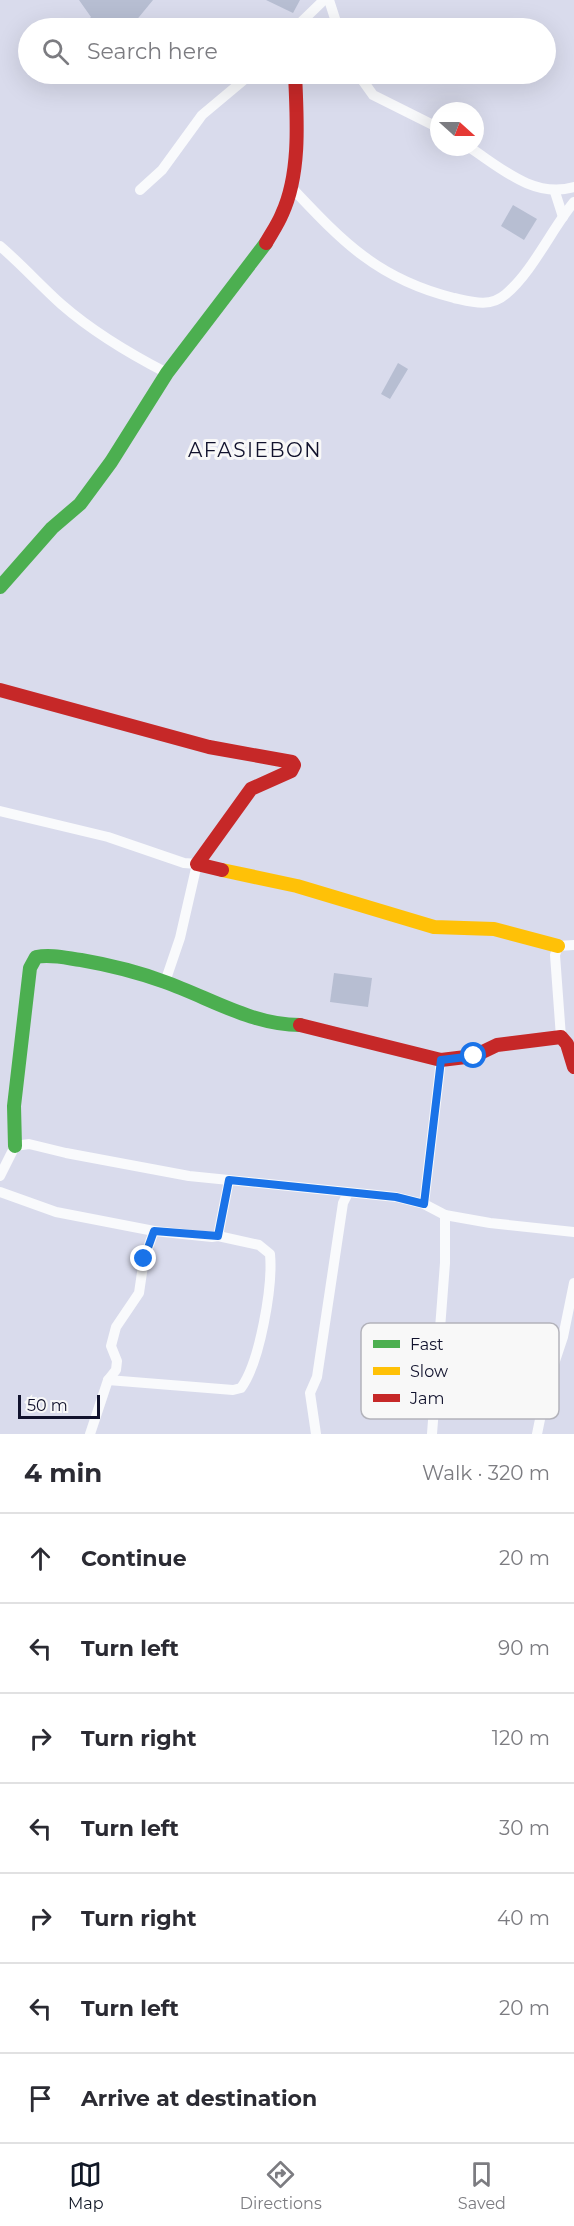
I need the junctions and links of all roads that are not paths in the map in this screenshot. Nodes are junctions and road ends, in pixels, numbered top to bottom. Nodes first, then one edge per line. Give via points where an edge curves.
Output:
1 (324, 0) edge
2 (329, 0) edge
3 (306, 18) edge
4 (335, 18) edge
5 (239, 84) edge
6 (295, 84) edge
7 (365, 84) edge
8 (430, 124) edge
9 (483, 156) edge
10 (290, 186) junction
11 (574, 187) edge
12 (140, 190) dead end
13 (555, 192) junction
14 (573, 204) edge
15 (563, 218) junction
16 (0, 246) edge
17 (167, 373) junction
18 (0, 587) edge
19 (0, 690) edge
20 (0, 811) edge
21 (197, 864) junction
22 (574, 945) edge
23 (558, 946) junction
24 (165, 982) junction
25 (561, 1037) junction
26 (441, 1060) junction
27 (574, 1067) edge
28 (15, 1146) junction
29 (0, 1176) edge
30 (229, 1180) junction
31 (0, 1192) edge
32 (348, 1192) junction
33 (424, 1204) junction
34 (445, 1215) junction
35 (154, 1231) junction
36 (574, 1232) edge
37 (218, 1236) junction
38 (574, 1282) edge
39 (440, 1323) edge
40 (559, 1349) edge
41 (108, 1380) junction
42 (433, 1419) edge
43 (540, 1419) edge
44 (90, 1434) edge
45 (316, 1434) edge
46 (432, 1434) edge
47 (537, 1434) edge

1 - 3 street
2 - 4 street
5 - 12 street via 202,115 162,170
6 - 10 street via 297,117
7 - 8 street via 373,95
9 - 13 street via 521,181
10 - 15 street via 328,227 384,271 421,290 472,302 492,304 506,295
10 - 17 street via 284,213 266,245
11 - 13 street
13 - 15 street
14 - 15 street
16 - 17 street via 91,327 129,354
17 - 18 street via 80,504 52,528
19 - 21 street via 209,747 292,762 291,771 266,780 240,801
20 - 21 street
21 - 23 street via 297,885 434,927 494,929
21 - 24 street
22 - 23 street
23 - 25 street via 555,955
24 - 26 street via 254,1018 303,1025
24 - 28 street via 110,965 48,955 36,957 30,968 15,1094
25 - 26 street via 497,1045 474,1056
25 - 27 street
26 - 33 street
28 - 29 street
28 - 30 street via 29,1144 66,1154
30 - 32 street
30 - 37 street
31 - 35 street via 56,1212
32 - 33 street
32 - 45 street via 341,1214 317,1377 310,1393
33 - 34 street
34 - 36 street
34 - 39 street
35 - 37 street
35 - 41 street via 144,1259 139,1293 116,1327 111,1346 116,1370
37 - 41 street via 259,1245 270,1254 261,1334 253,1366 241,1388
38 - 40 street
41 - 44 street
42 - 46 street
43 - 47 street

